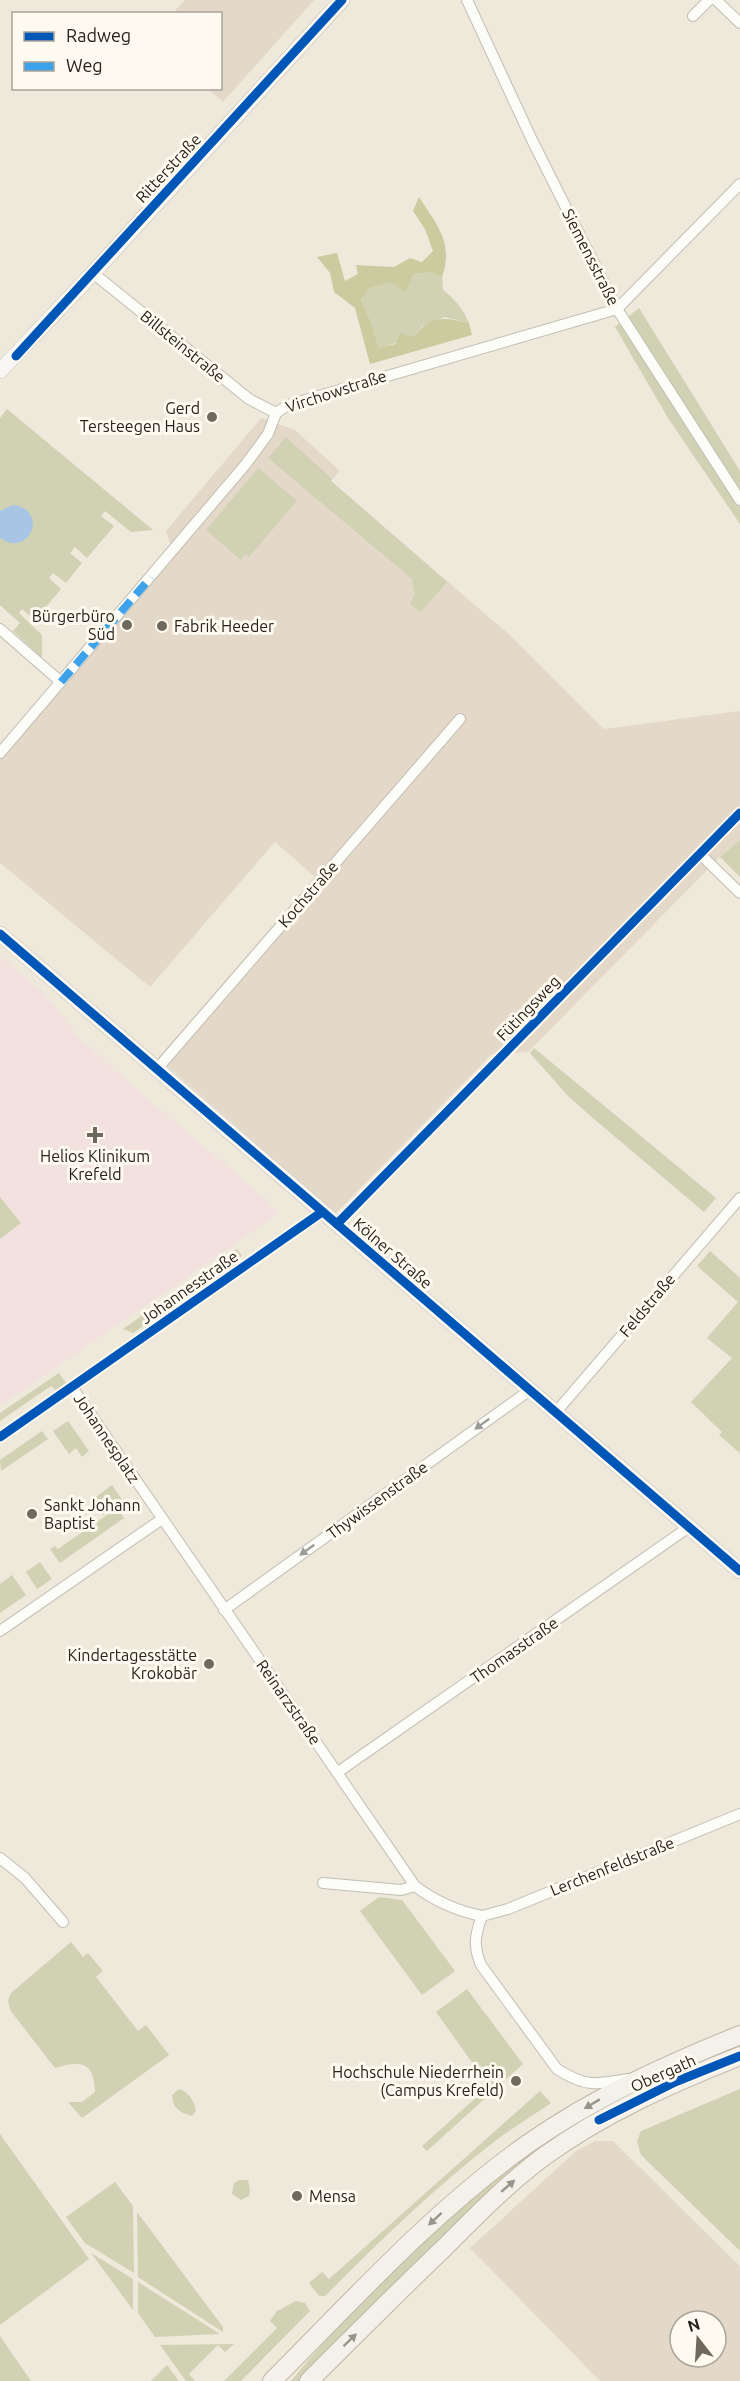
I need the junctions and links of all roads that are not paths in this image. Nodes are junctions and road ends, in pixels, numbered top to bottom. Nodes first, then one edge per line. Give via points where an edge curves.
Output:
1 (342, 0) edge
2 (467, 0) edge
3 (709, 0) edge
4 (716, 0) edge
5 (693, 16) dead end
6 (740, 23) edge
7 (740, 184) edge
8 (93, 273) junction
9 (617, 309) junction
10 (16, 356) junction
11 (0, 371) edge
12 (0, 378) edge
13 (276, 413) junction
14 (740, 500) edge
15 (0, 629) edge
16 (61, 682) junction
17 (460, 719) dead end
18 (0, 753) edge
19 (740, 813) edge
20 (700, 854) junction
21 (740, 893) edge
22 (0, 934) edge
23 (157, 1069) junction
24 (740, 1198) edge
25 (322, 1212) junction
26 (337, 1224) junction
27 (72, 1387) junction
28 (530, 1390) junction
29 (556, 1412) junction
30 (0, 1437) edge
31 (162, 1519) junction
32 (688, 1527) junction
33 (740, 1571) edge
34 (224, 1610) junction
35 (0, 1631) edge
36 (338, 1772) junction
37 (740, 1814) edge
38 (1, 1862) edge
39 (323, 1883) dead end
40 (415, 1886) junction
41 (482, 1916) junction
42 (63, 1922) dead end
43 (740, 2035) edge
44 (740, 2056) edge
45 (647, 2074) junction
46 (272, 2381) edge
47 (309, 2381) edge

1 - 8 main road, Ritterstraße
2 - 9 street, Siemensstraße via 531,140
3 - 5 street
4 - 6 street
7 - 9 street, Virchowstraße
8 - 10 main road, Ritterstraße
8 - 13 street, Billsteinstraße via 249,399
9 - 13 street, Virchowstraße via 314,396
9 - 14 street, Siemensstraße
10 - 11 main road, Ritterstraße
10 - 12 main road, Ritterstraße
13 - 16 street, Virchowstraße via 255,452
15 - 16 street
16 - 18 street, Virchowstraße
17 - 23 street, Kochstraße
19 - 20 street, Fütingsweg
20 - 21 street
20 - 26 street, Fütingsweg
22 - 23 main road, Kölner Straße
23 - 25 main road, Kölner Straße
24 - 29 street, Feldstraße
25 - 26 main road, Kölner Straße
25 - 27 street, Johannesstraße
26 - 28 main road, Kölner Straße
27 - 30 street, Johannesplatz
27 - 31 street, Johannesplatz
28 - 29 main road, Kölner Straße
28 -> 34 street, Thywissenstraße
29 - 32 main road, Kölner Straße
31 - 34 street, Reinarzstraße
31 - 35 street
32 - 33 main road, Kölner Straße
32 - 36 street, Thomasstraße
34 - 36 street, Reinarzstraße
36 - 40 street, Reinarzstraße
37 - 41 street, Lerchenfeldstraße via 508,1909
38 - 42 street via 25,1878
39 - 40 street via 400,1890
40 - 41 street, Reinarzstraße via 459,1911
41 - 45 street via 475,1936 481,1965 557,2069 574,2080 591,2084
43 - 45 main road, Obergath
47 -> 44 main road, Obergath via 496,2196 546,2155 599,2120 675,2082
45 -> 46 main road, Obergath via 566,2119 490,2172 416,2238

